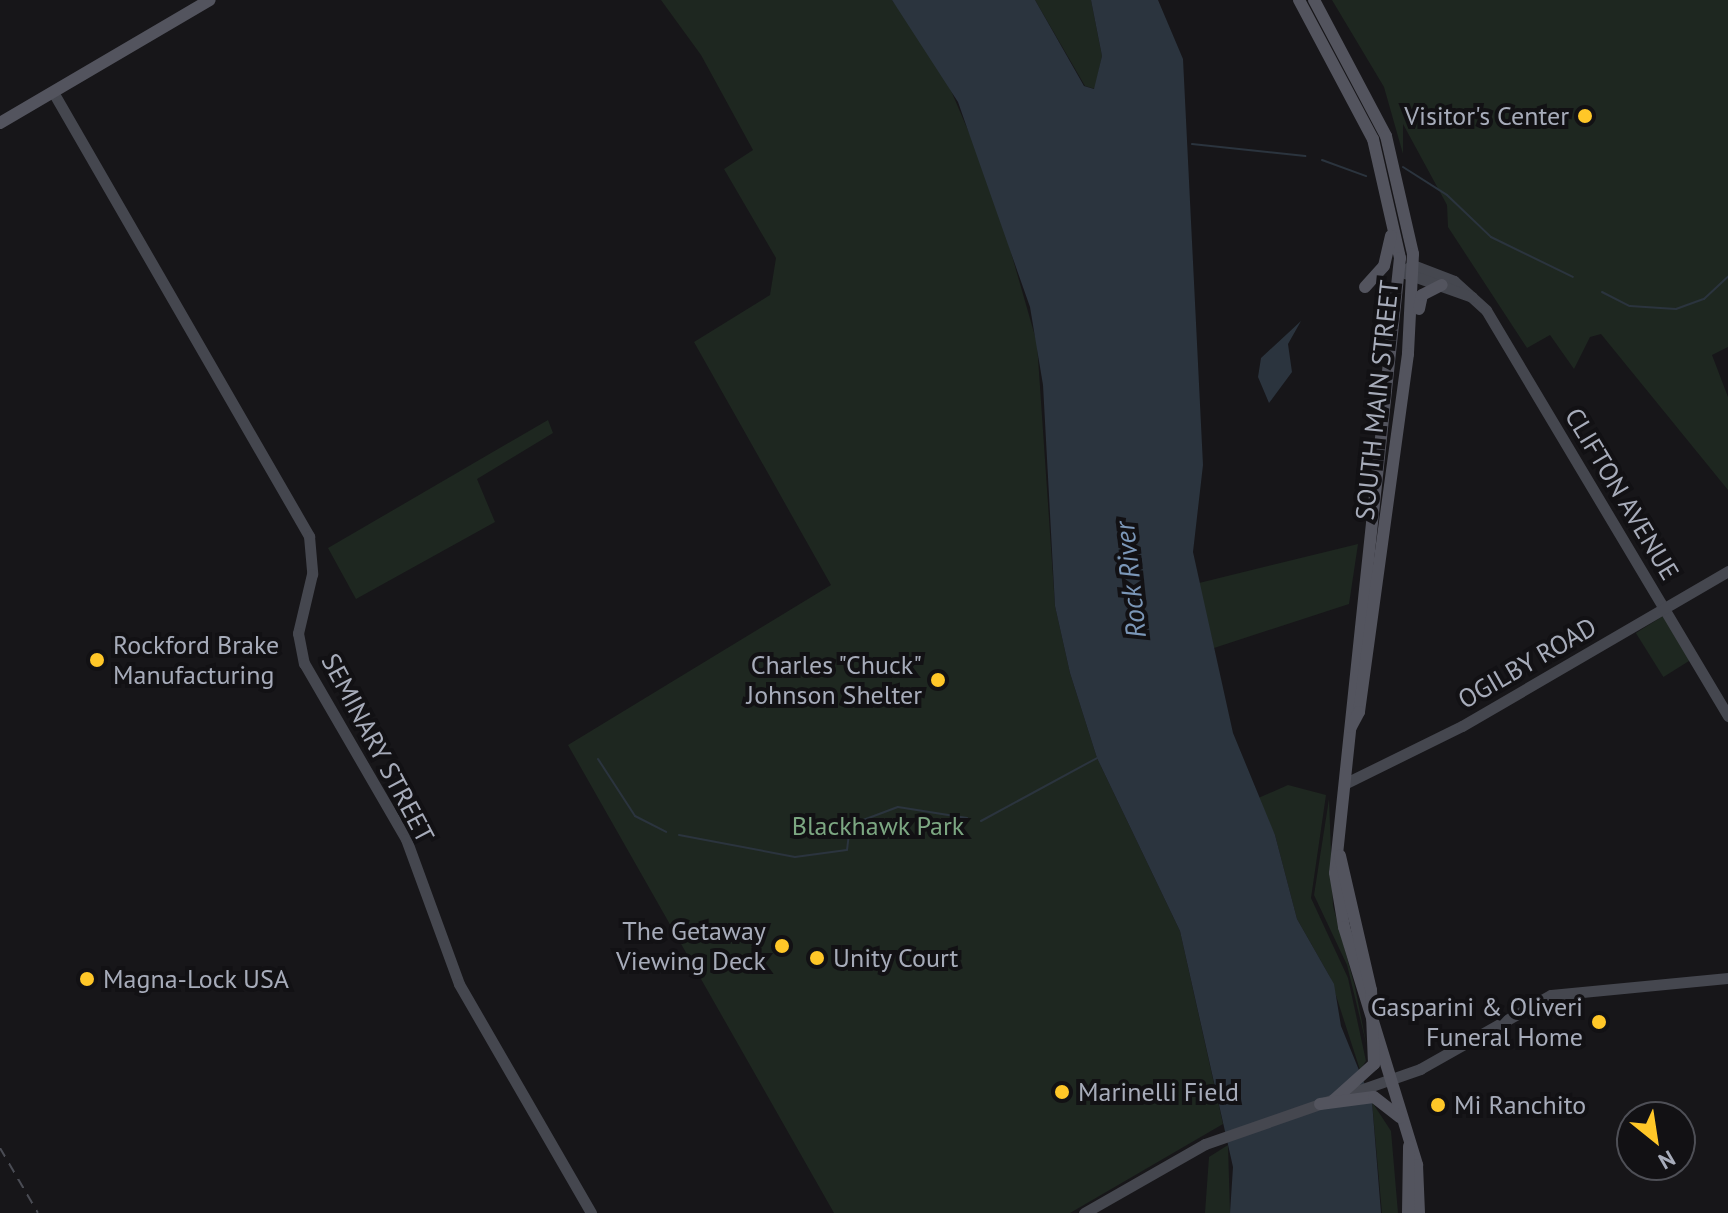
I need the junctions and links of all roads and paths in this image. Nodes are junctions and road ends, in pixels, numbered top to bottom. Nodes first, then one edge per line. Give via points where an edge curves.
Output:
1 (210, 0) edge
2 (1299, 0) edge
3 (1314, 0) edge
4 (53, 92) junction
5 (1364, 120) junction
6 (0, 123) edge
7 (1409, 271) junction
8 (1442, 285) junction
9 (1365, 287) dead end
10 (1475, 297) junction
11 (1408, 354) junction
12 (1728, 571) edge
13 (1664, 608) junction
14 (1728, 716) edge
15 (1351, 727) junction
16 (1344, 784) junction
17 (1728, 978) edge
18 (1372, 1006) junction
19 (1393, 1080) junction
20 (1374, 1086) junction
21 (1334, 1100) joint
22 (1320, 1104) junction
23 (1406, 1127) junction
24 (1410, 1143) junction
25 (591, 1213) edge
26 (1084, 1213) edge
27 (1408, 1213) edge
28 (1419, 1213) edge

1 - 4 main road
2 - 5 main road, SOUTH MAIN STREET
3 - 7 main road, SOUTH MAIN STREET via 1386,136 1405,197
4 - 6 main road
4 - 25 street, SEMINARY STREET via 309,536 312,574 298,633 304,663 406,839 459,984
5 - 7 main road, SOUTH MAIN STREET
5 - 9 main road via 1392,242 1384,266
7 - 8 street
7 - 10 street
7 - 11 main road, SOUTH MAIN STREET
7 - 15 main road, SOUTH MAIN STREET
8 - 10 street
8 - 11 main road via 1420,299
10 - 13 street, CLIFTON AVENUE
11 - 15 main road, SOUTH MAIN STREET via 1359,712
12 - 13 street, OGILBY ROAD
13 - 14 street, CLIFTON AVENUE
13 - 16 street, OGILBY ROAD via 1381,771
15 - 16 main road, SOUTH MAIN STREET
16 - 18 main road, SOUTH MAIN STREET via 1339,845
17 - 19 street via 1551,995
18 - 19 main road, SOUTH MAIN STREET
18 - 20 main road
19 - 20 street
19 - 23 main road, SOUTH MAIN STREET
20 - 21 main road
20 - 22 main road
20 - 23 main road
21 - 22 street
22 - 26 street via 1225,1135
23 - 24 main road, SOUTH MAIN STREET
24 - 27 main road, SOUTH MAIN STREET
24 - 28 main road, SOUTH MAIN STREET

